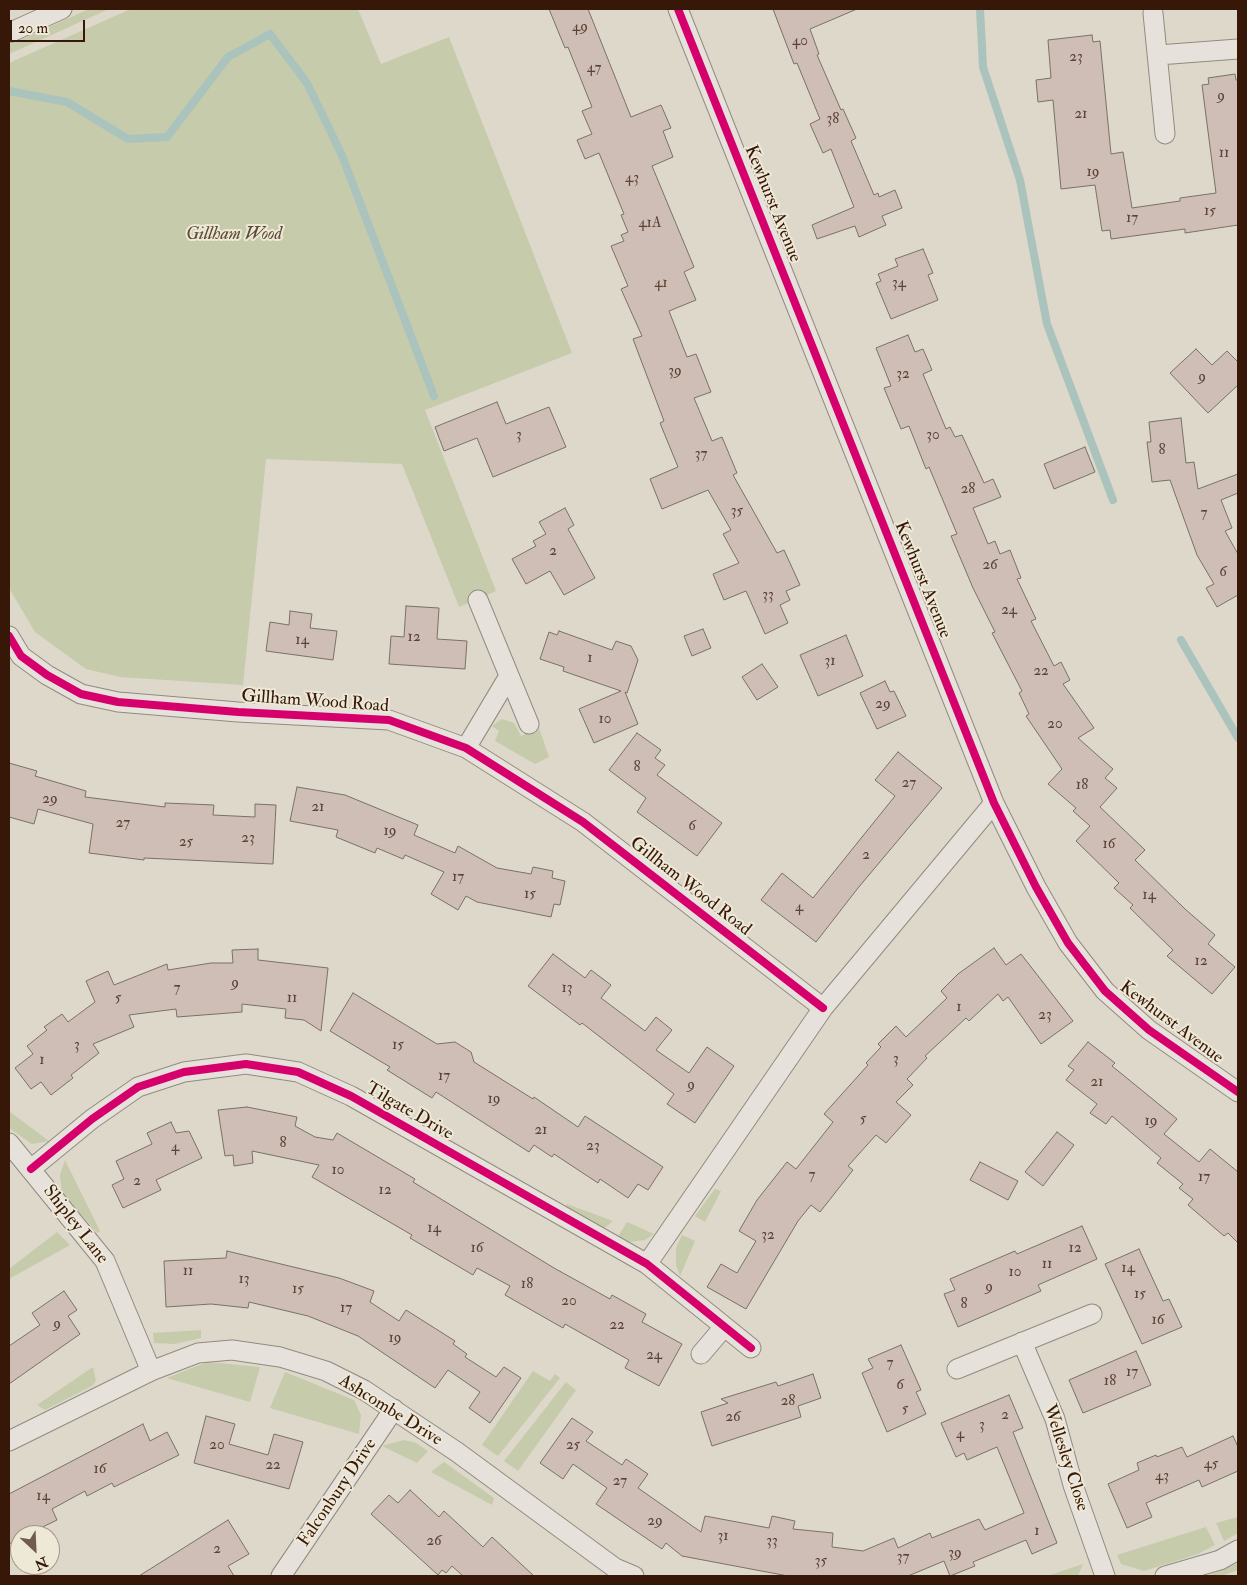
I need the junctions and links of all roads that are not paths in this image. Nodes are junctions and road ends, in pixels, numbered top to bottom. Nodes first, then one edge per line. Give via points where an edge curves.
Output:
1 (62, 9) edge
2 (678, 9) edge
3 (1154, 13) dead end
4 (9, 33) edge
5 (1238, 49) edge
6 (1158, 55) junction
7 (1165, 134) dead end
8 (478, 600) dead end
9 (9, 636) edge
10 (509, 676) junction
11 (529, 724) dead end
12 (466, 748) junction
13 (994, 804) junction
14 (823, 1008) junction
15 (1238, 1092) edge
16 (9, 1143) edge
17 (31, 1169) junction
18 (646, 1264) junction
19 (1092, 1314) dead end
20 (724, 1327) junction
21 (1022, 1342) junction
22 (751, 1348) dead end
23 (701, 1354) dead end
24 (957, 1369) dead end
25 (151, 1371) junction
26 (394, 1409) junction
27 (9, 1441) edge
28 (1238, 1550) edge
29 (281, 1576) edge
30 (634, 1576) edge
31 (1105, 1576) edge
32 (1165, 1576) edge

1 - 4 street
2 - 13 street, Kewhurst Avenue
3 - 6 street
5 - 6 street
6 - 7 street
8 - 10 street
9 - 12 street, Gillham Wood Road via 21,656 81,694 118,702 389,720
10 - 11 street
10 - 12 street
12 - 14 street, Gillham Wood Road via 583,822
13 - 14 street
13 - 15 street, Kewhurst Avenue via 1068,943 1105,991 1149,1030
14 - 18 street
16 - 17 street, Shipley Lane
17 - 18 street, Tilgate Drive via 92,1118 138,1087 184,1072 246,1064 298,1072 351,1096
17 - 25 street, Shipley Lane via 105,1261
18 - 20 street, Tilgate Drive
19 - 21 street
20 - 22 street, Tilgate Drive
20 - 23 street
21 - 24 street
21 - 31 street, Wellesley Close via 1055,1420 1073,1485
25 - 26 street, Ashcombe Drive via 198,1353 232,1350 326,1371
25 - 27 street, Ashcombe Drive
26 - 29 street, Falconbury Drive
26 - 30 street, Ashcombe Drive via 616,1568
28 - 32 street via 1220,1560

